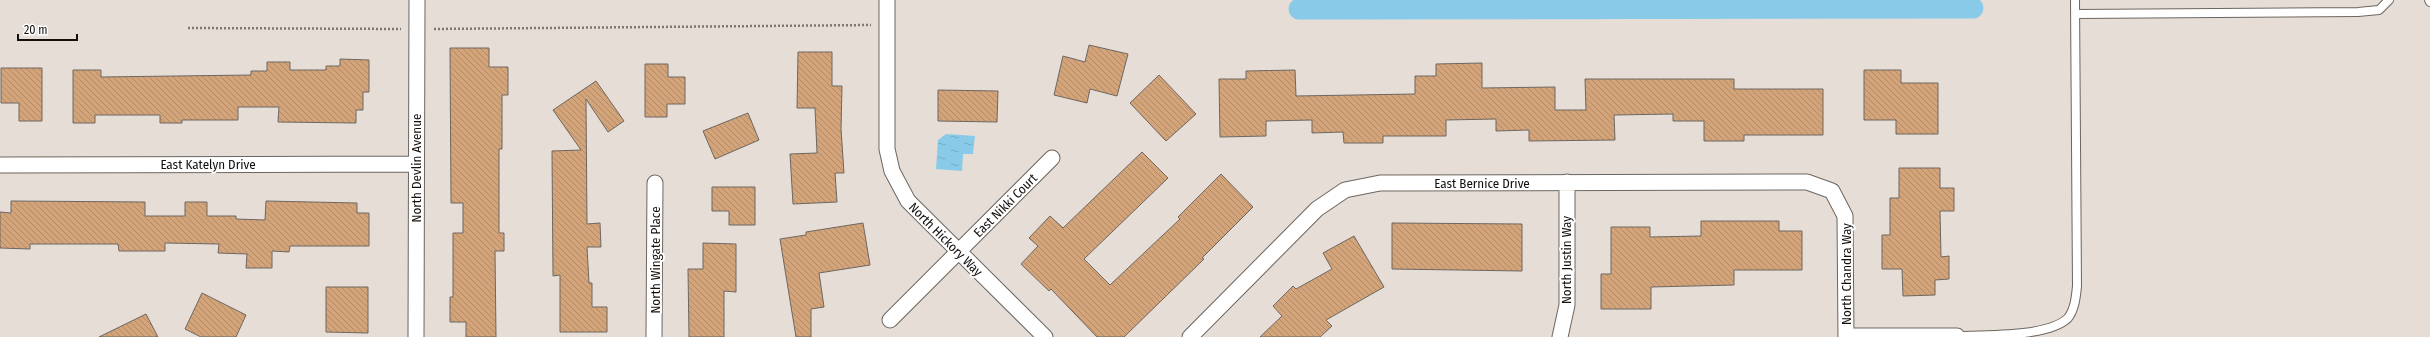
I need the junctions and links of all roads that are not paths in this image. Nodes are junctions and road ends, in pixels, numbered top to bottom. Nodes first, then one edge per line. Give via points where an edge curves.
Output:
1 (417, 0) edge
2 (887, 0) edge
3 (2075, 0) edge
4 (2389, 0) edge
5 (2075, 14) junction
6 (1052, 158) dead end
7 (0, 164) edge
8 (416, 164) junction
9 (1567, 182) junction
10 (655, 183) dead end
11 (1832, 191) joint
12 (959, 252) junction
13 (890, 320) dead end
14 (1846, 336) edge
15 (1957, 336) joint
16 (416, 337) edge
17 (654, 337) edge
18 (1045, 337) edge
19 (1190, 337) edge
20 (1560, 337) edge

1 - 8 street, North Devlin Avenue
2 - 12 street, North Hickory Way via 888,149 892,171 908,201
3 - 5 lane
4 - 5 lane via 2378,10 2358,12
5 - 15 lane via 2075,302 2069,318 2057,329 2039,335
6 - 12 street, East Nikki Court
7 - 8 street, East Katelyn Drive
8 - 16 street, North Devlin Avenue
9 - 11 street, East Bernice Drive via 1807,182
9 - 19 street, East Bernice Drive via 1380,183 1345,190 1317,209
9 - 20 street, North Justin Way via 1567,306
10 - 17 street, North Wingate Place
11 - 14 street, North Chandra Way via 1845,216
12 - 13 street, East Nikki Court
12 - 18 street, North Hickory Way
14 - 15 street

